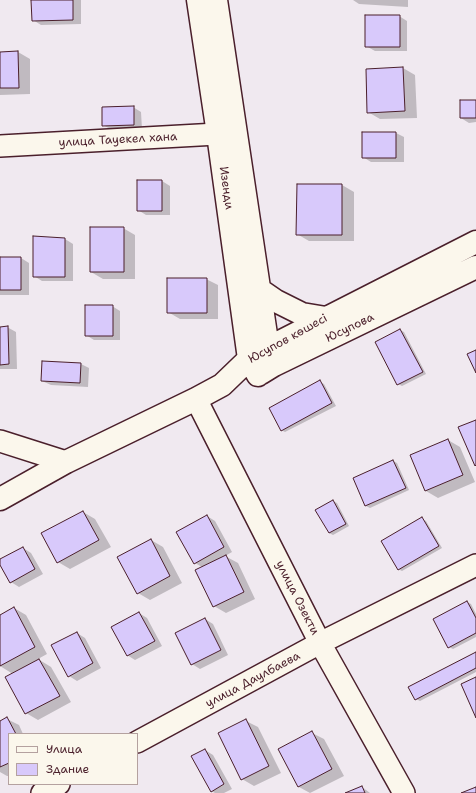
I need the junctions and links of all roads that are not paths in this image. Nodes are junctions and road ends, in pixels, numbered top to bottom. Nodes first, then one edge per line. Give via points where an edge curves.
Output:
1 (198, 0) edge
2 (216, 0) edge
3 (227, 134) junction
4 (0, 146) edge
5 (476, 242) edge
6 (476, 266) edge
7 (260, 290) junction
8 (326, 318) junction
9 (262, 362) junction
10 (196, 399) junction
11 (0, 440) edge
12 (66, 462) junction
13 (0, 499) edge
14 (476, 565) edge
15 (320, 643) junction
16 (138, 741) edge
17 (57, 785) edge
18 (42, 793) edge
19 (404, 793) edge

1 - 3 street, Изенди
2 - 3 street, Изенди
3 - 4 street, улица Тауекел хана
3 - 7 street, Изенди
3 - 9 street, Изенди
5 - 8 street, Юсупов көшесі
6 - 9 street, Юсупова
7 - 8 street via 302,314
7 - 9 street, Изенди
8 - 9 street, Юсупов көшесі
9 - 10 street, Юсупова
10 - 12 street
10 - 15 street, улица Озекти
11 - 12 street
12 - 13 street
14 - 15 street, улица Даулбаева
15 - 16 street, улица Даулбаева
15 - 19 street, улица Озекти
17 - 18 street

